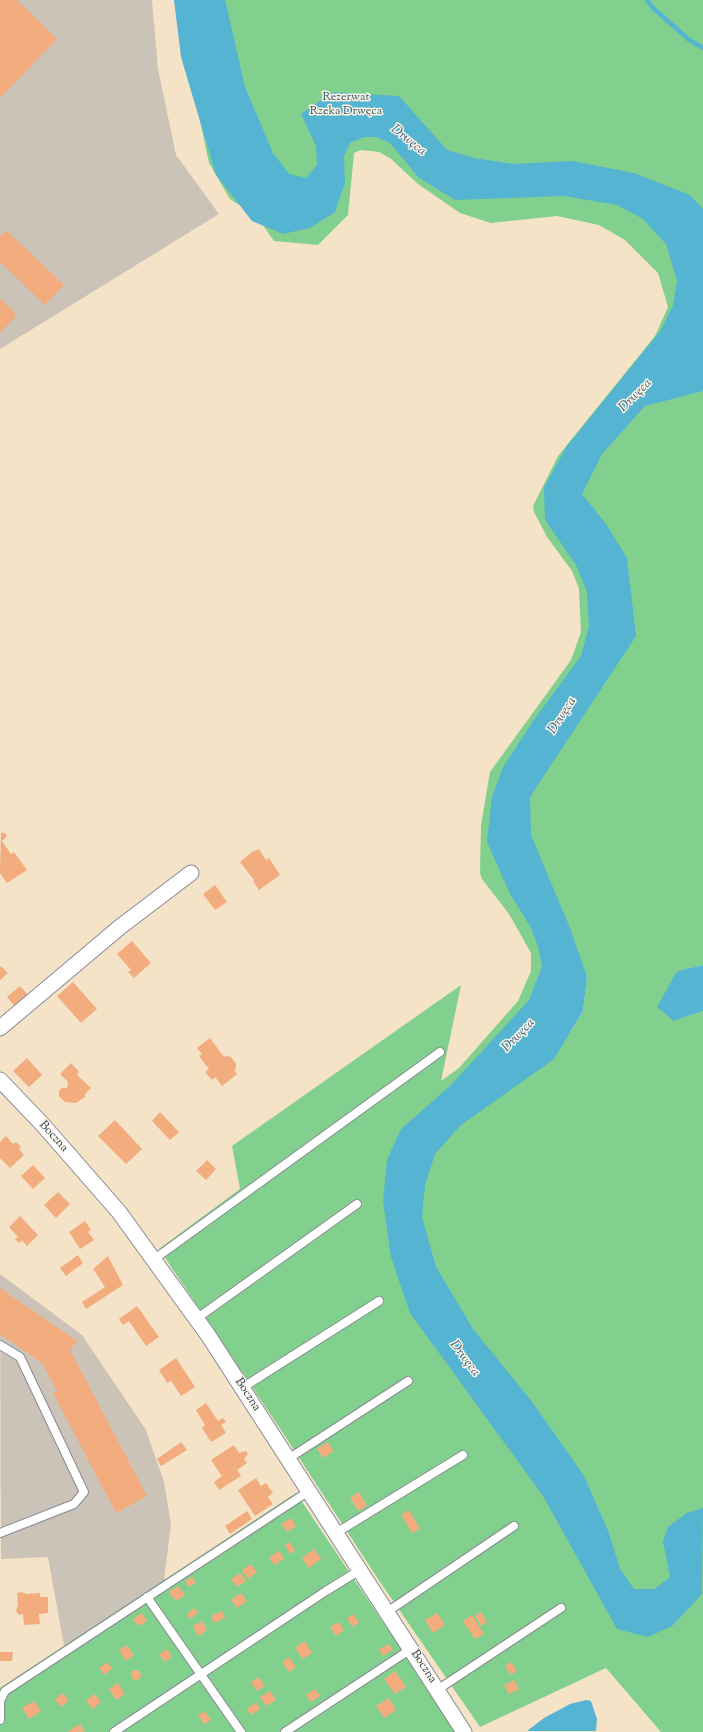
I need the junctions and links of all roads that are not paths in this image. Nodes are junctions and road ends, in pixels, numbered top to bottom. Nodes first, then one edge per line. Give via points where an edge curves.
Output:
1 (191, 873) dead end
2 (0, 1028) edge
3 (440, 1052) dead end
4 (0, 1080) edge
5 (357, 1204) dead end
6 (153, 1260) junction
7 (379, 1301) dead end
8 (196, 1319) junction
9 (0, 1345) edge
10 (408, 1381) dead end
11 (242, 1388) junction
12 (463, 1455) dead end
13 (288, 1459) junction
14 (309, 1491) junction
15 (514, 1526) dead end
16 (0, 1533) edge
17 (336, 1533) junction
18 (360, 1570) junction
19 (147, 1597) junction
20 (561, 1608) dead end
21 (387, 1612) junction
22 (411, 1649) junction
23 (200, 1674) junction
24 (437, 1690) junction
25 (0, 1720) edge
26 (462, 1731) edge
27 (114, 1732) edge
28 (241, 1732) edge
29 (285, 1732) edge

1 - 2 street via 120,927
3 - 6 lane
4 - 6 street, Boczna via 119,1212
5 - 8 lane
6 - 8 street, Boczna
7 - 11 lane
8 - 11 street, Boczna
9 - 16 lane via 20,1357 84,1492 74,1504
10 - 13 lane
11 - 13 street, Boczna
12 - 17 lane
13 - 14 street, Boczna
14 - 17 street, Boczna
14 - 19 lane
15 - 21 lane
17 - 18 street, Boczna
18 - 21 street, Boczna
18 - 23 lane
19 - 23 lane
19 - 25 lane via 5,1691 0,1702
20 - 24 lane
21 - 22 street, Boczna
22 - 24 street, Boczna
22 - 29 lane
23 - 27 lane
23 - 28 lane
24 - 26 street, Boczna

